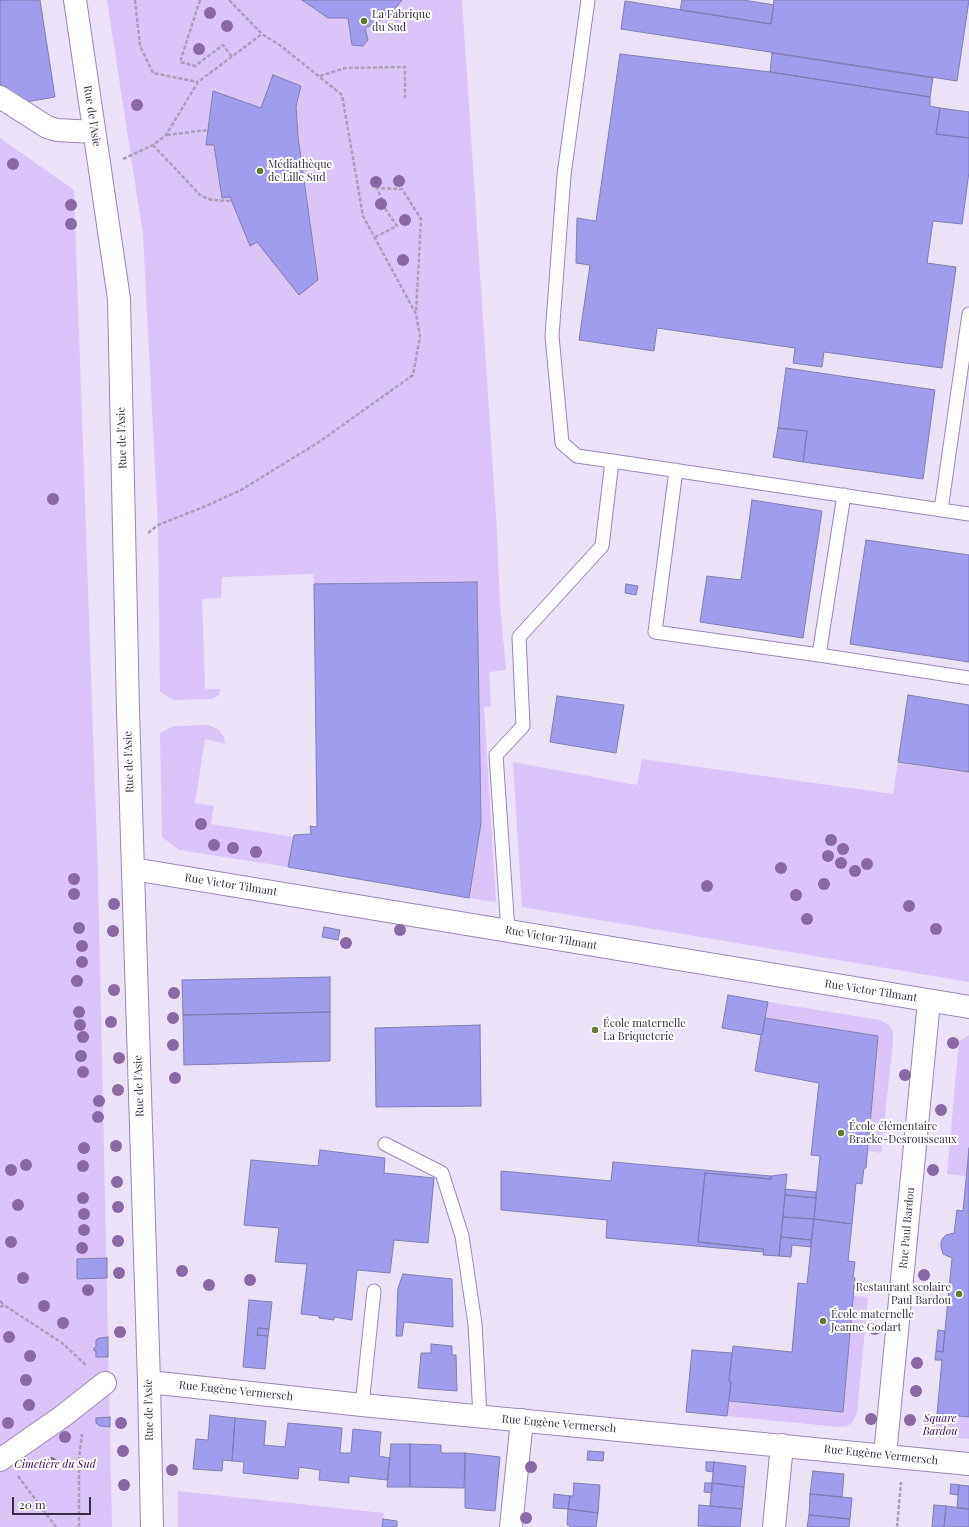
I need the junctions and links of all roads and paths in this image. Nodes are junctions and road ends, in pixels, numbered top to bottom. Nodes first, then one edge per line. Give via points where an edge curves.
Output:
1 (75, 0) edge
2 (134, 0) edge
3 (200, 0) edge
4 (229, 0) edge
5 (588, 0) edge
6 (262, 34) junction
7 (232, 57) junction
8 (319, 76) junction
9 (198, 82) junction
10 (0, 97) edge
11 (405, 98) dead end
12 (208, 130) dead end
13 (94, 132) junction
14 (166, 135) junction
15 (153, 146) junction
16 (99, 163) junction
17 (232, 201) dead end
18 (375, 237) junction
19 (416, 314) junction
20 (969, 314) edge
21 (612, 461) junction
22 (676, 470) junction
23 (844, 495) junction
24 (941, 510) junction
25 (969, 514) edge
26 (125, 533) junction
27 (818, 655) junction
28 (969, 678) edge
29 (133, 869) junction
30 (508, 931) junction
31 (929, 1001) junction
32 (969, 1007) edge
33 (385, 1144) dead end
34 (374, 1291) dead end
35 (0, 1301) edge
36 (4, 1305) junction
37 (0, 1307) edge
38 (149, 1382) junction
39 (105, 1383) joint
40 (362, 1405) junction
41 (480, 1416) junction
42 (522, 1420) junction
43 (82, 1428) dead end
44 (782, 1445) junction
45 (894, 1456) junction
46 (2, 1459) edge
47 (969, 1464) edge
48 (56, 1527) edge
49 (79, 1527) edge
50 (152, 1527) edge
51 (511, 1527) edge
52 (774, 1527) edge
53 (897, 1527) edge

1 - 13 street, Rue de l'Asie
2 - 9 path via 140,46 153,74
3 - 7 path via 180,62 195,66 223,45
4 - 6 path
5 - 21 lane via 564,175 552,336 562,443 577,456
6 - 7 path
6 - 8 path
7 - 9 path
8 - 11 path via 345,68 405,67
8 - 18 path via 342,95 363,216
9 - 14 path
10 - 13 street via 48,127 57,130
12 - 14 path
13 - 16 street, Rue de l'Asie
14 - 15 path
15 - 16 path via 117,162
15 - 17 path via 201,196 212,200
16 - 26 street, Rue de l'Asie via 119,299
18 - 19 path
18 - 19 path via 397,226 386,210 377,188 402,189 421,219
19 - 26 path via 420,336 413,376 319,442 241,490 158,525 144,536
20 - 24 lane
21 - 22 lane
21 - 30 lane via 602,546 519,637 523,726 496,755
22 - 23 lane
22 - 27 lane via 655,632
23 - 24 lane
23 - 27 lane
24 - 25 lane
26 - 29 street, Rue de l'Asie
27 - 28 lane
29 - 30 street, Rue Victor Tilmant
29 - 38 street, Rue de l'Asie
30 - 31 street, Rue Victor Tilmant
31 - 32 street, Rue Victor Tilmant
31 - 45 street, Rue Paul Bardou
33 - 41 lane via 442,1172 462,1236 475,1324
34 - 40 lane
35 - 36 path
36 - 37 path
36 - 39 path via 62,1343
38 - 40 street, Rue Eugène Vermersch
38 - 50 street, Rue de l'Asie
39 - 46 street
40 - 41 street, Rue Eugène Vermersch
41 - 42 street, Rue Eugène Vermersch
42 - 44 street, Rue Eugène Vermersch
42 - 51 street
43 - 49 path via 79,1458
44 - 45 street, Rue Eugène Vermersch
44 - 52 street
45 - 47 street, Rue Eugène Vermersch
45 - 53 path
46 - 48 path

